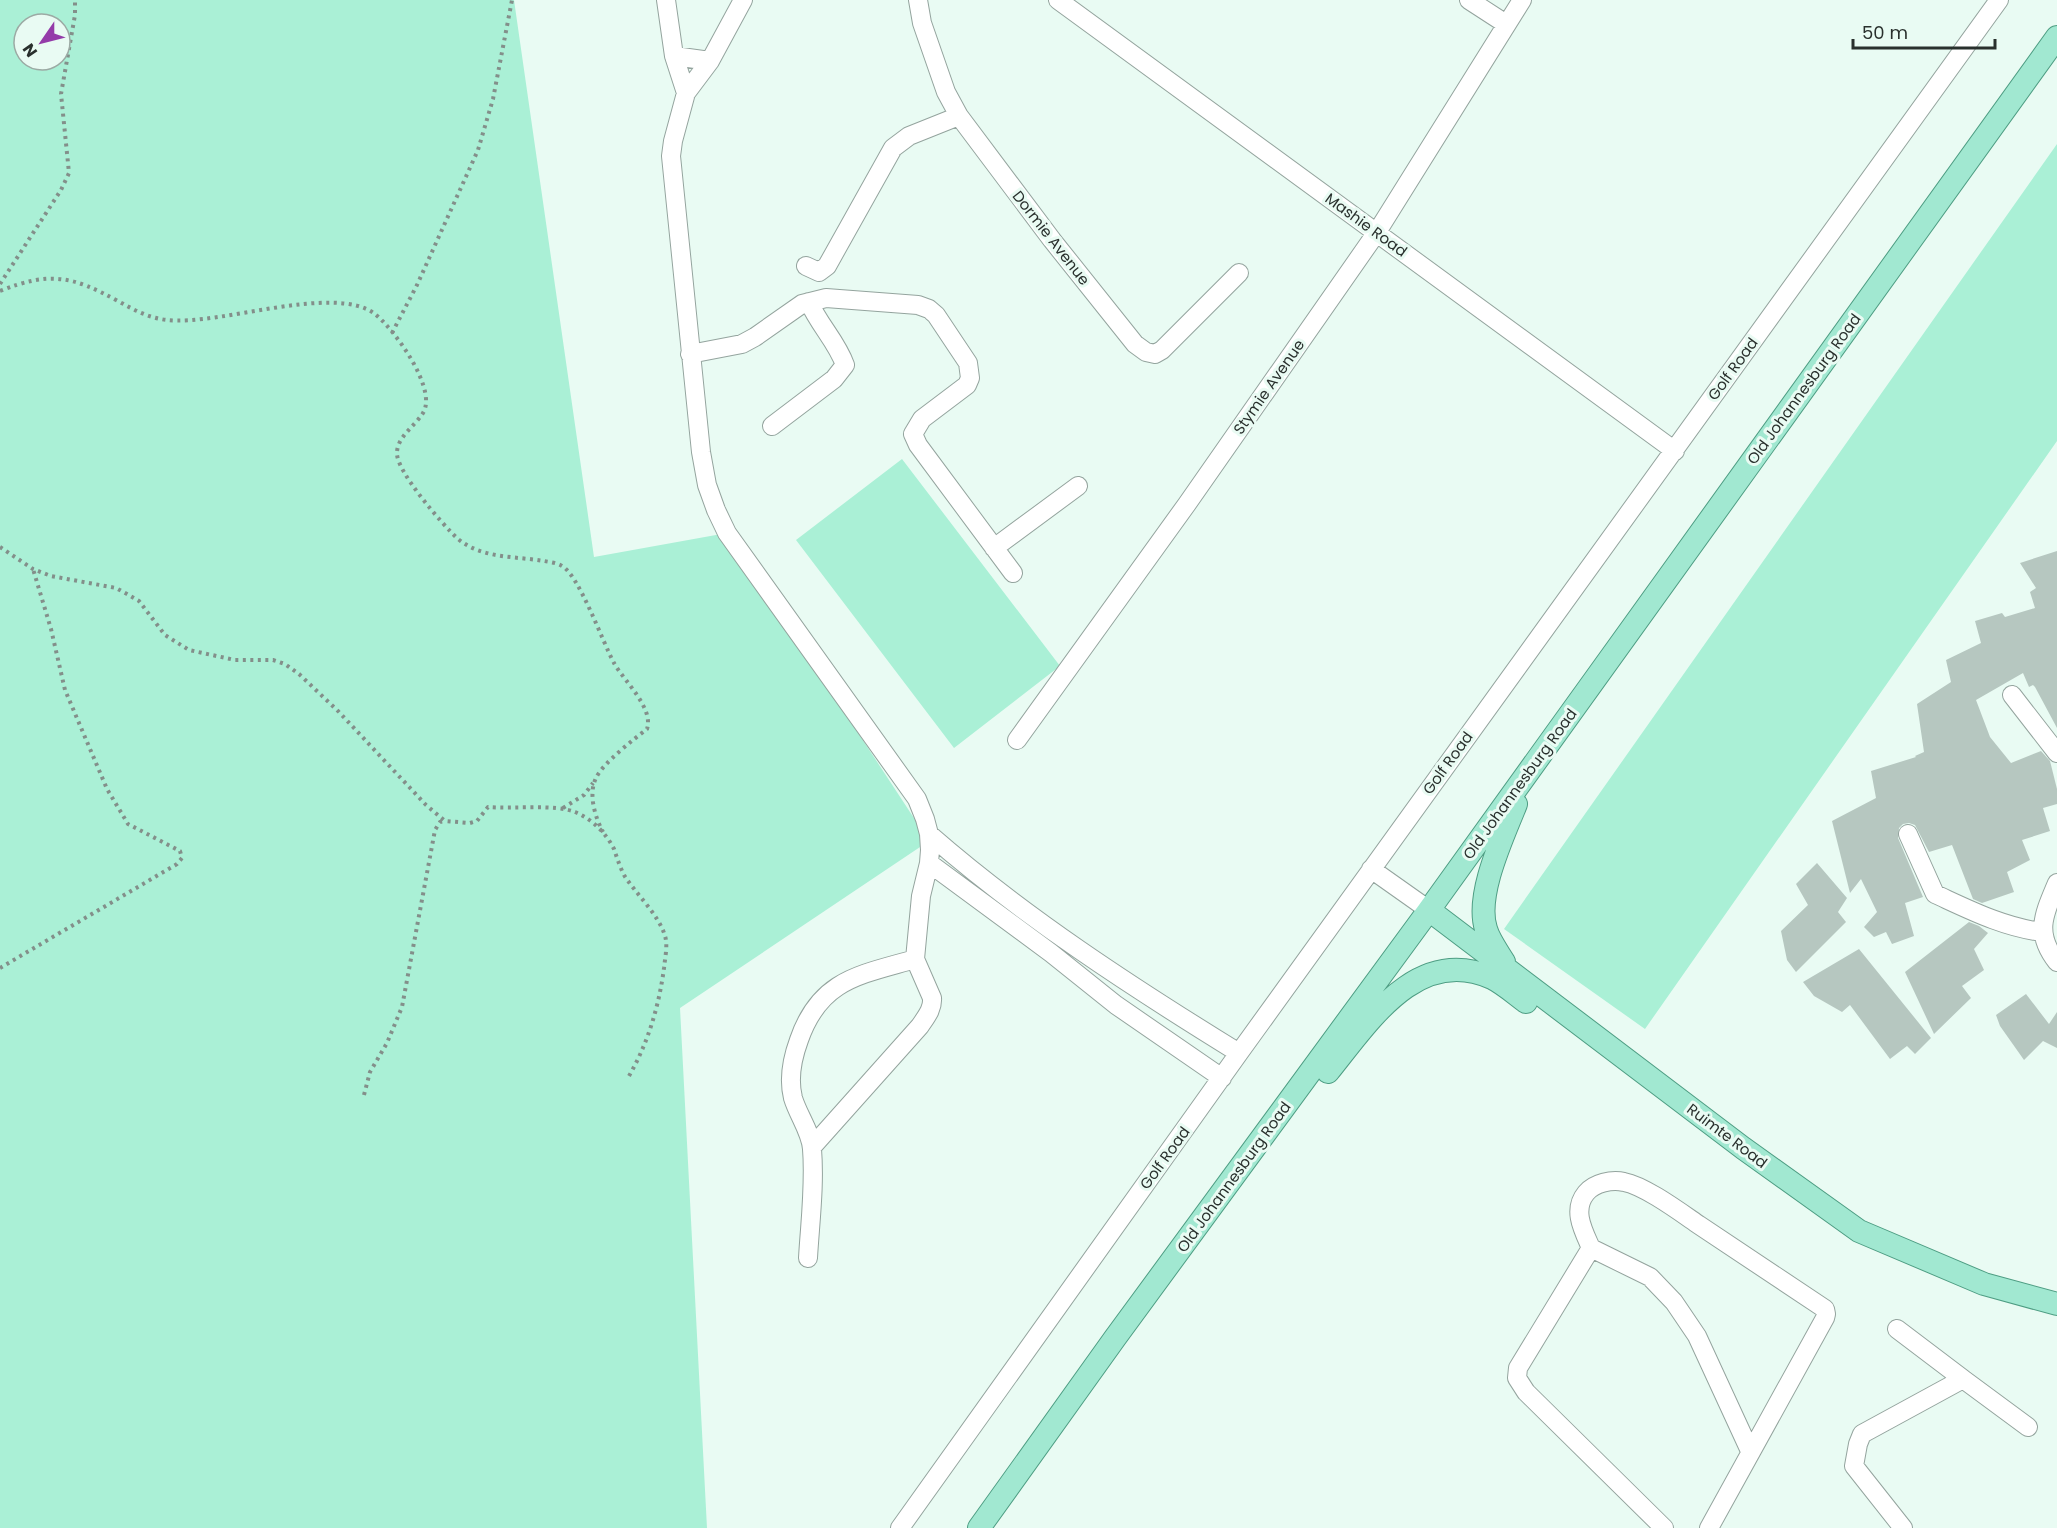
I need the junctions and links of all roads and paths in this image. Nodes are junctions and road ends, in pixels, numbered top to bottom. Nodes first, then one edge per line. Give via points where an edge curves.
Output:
1 (75, 0) edge
2 (512, 0) edge
3 (666, 0) edge
4 (742, 0) edge
5 (918, 0) edge
6 (1058, 0) edge
7 (1469, 0) edge
8 (1522, 0) edge
9 (1999, 0) edge
10 (1506, 24) junction
11 (2057, 37) edge
12 (674, 56) junction
13 (710, 61) junction
14 (686, 93) junction
15 (959, 116) junction
16 (1377, 232) junction
17 (806, 266) dead end
18 (1239, 273) dead end
19 (0, 284) edge
20 (0, 291) edge
21 (809, 302) junction
22 (392, 333) junction
23 (690, 354) junction
24 (772, 426) dead end
25 (1675, 451) junction
26 (1078, 486) dead end
27 (0, 547) edge
28 (994, 548) junction
29 (33, 569) junction
30 (1013, 573) dead end
31 (2012, 695) dead end
32 (1017, 740) dead end
33 (2057, 753) edge
34 (1529, 772) junction
35 (595, 780) junction
36 (563, 808) junction
37 (445, 821) junction
38 (603, 832) junction
39 (929, 834) junction
40 (1908, 834) dead end
41 (929, 863) junction
42 (1371, 869) junction
43 (2057, 883) edge
44 (1429, 910) junction
45 (2043, 923) junction
46 (915, 959) junction
47 (2057, 962) edge
48 (0, 968) edge
49 (1508, 970) junction
50 (1239, 1053) junction
51 (629, 1076) dead end
52 (1222, 1078) junction
53 (364, 1095) dead end
54 (1701, 1116) junction
55 (1274, 1122) junction
56 (812, 1147) junction
57 (1591, 1248) junction
58 (808, 1258) dead end
59 (2057, 1304) edge
60 (1897, 1329) dead end
61 (1963, 1378) junction
62 (2028, 1427) dead end
63 (1750, 1451) junction
64 (900, 1528) edge
65 (979, 1528) edge
66 (1664, 1528) edge
67 (1709, 1528) edge
68 (1903, 1528) edge

1 - 19 path via 61,94 69,173
2 - 22 path via 493,99 478,150
3 - 12 street
4 - 13 street
5 - 15 street, Dormie Avenue via 946,92
6 - 16 street, Mashie Road
7 - 10 street
8 - 10 street, Stymie Avenue
9 - 25 street, Golf Road
10 - 16 street, Stymie Avenue
11 - 34 main road, Old Johannesburg Road
12 - 13 street
12 - 14 street
13 - 14 street
14 - 23 street via 673,141 671,169
15 - 17 street via 909,136 893,148 827,266 819,272
15 - 18 street, Dormie Avenue via 1109,313 1146,352 1155,354 1162,350
16 - 25 street, Mashie Road
16 - 32 street, Stymie Avenue via 1188,504
20 - 22 path via 23,282 70,279 141,314 167,320 338,302 357,305 375,314
21 - 23 street via 742,344
21 - 24 street via 845,365 834,379
21 - 28 street via 826,298 918,305 936,315 968,363 970,378 967,385 922,419 913,434
22 - 35 path via 420,375 425,393 424,411 402,438 397,453 404,472 442,522 474,550 565,567 612,661 646,709 647,729 609,762
23 - 39 street via 707,485 724,525 917,799
25 - 42 street, Golf Road
26 - 28 street
27 - 29 path
28 - 30 street
29 - 37 path via 128,594 165,635 189,650 235,660 273,660 285,664 338,711 426,806
29 - 48 path via 65,690 107,789 128,824 180,851 182,858
31 - 33 street
34 - 44 main road, Old Johannesburg Road
34 - 49 main road via 1486,886 1482,908 1486,930
35 - 36 path via 584,795
35 - 38 path via 594,806
36 - 37 path via 488,807 477,821
36 - 38 path via 583,815
37 - 53 path via 435,830 402,1007 370,1072
38 - 51 path via 623,873 661,925 666,938 657,1008
39 - 41 street
39 - 50 street via 971,871 1061,936
40 - 45 street via 1935,894 2022,930
41 - 46 street via 921,896
41 - 52 street via 1116,1005
42 - 44 street
42 - 50 street, Golf Road
43 - 45 street
44 - 49 main road, Ruimte Road
44 - 55 main road, Old Johannesburg Road
45 - 47 street via 2048,950
46 - 56 street via 932,998 930,1012
46 - 56 street via 852,978 829,992 806,1022 793,1056 790,1079
49 - 54 main road, Ruimte Road
50 - 52 street, Golf Road
52 - 64 street, Golf Road
54 - 55 main road via 1618,1067 1493,979 1469,970 1445,969 1419,978 1395,995 1323,1078
54 - 59 main road, Ruimte Road via 1858,1230 1984,1284
55 - 65 main road, Old Johannesburg Road
56 - 58 street
57 - 63 street via 1650,1277 1674,1302 1697,1335
57 - 63 street via 1578,1211 1581,1199 1589,1188 1611,1181 1625,1182 1664,1202 1825,1309 1825,1318
57 - 66 street via 1518,1368 1517,1378 1526,1392
60 - 61 street
61 - 62 street
61 - 68 street via 1862,1434 1858,1444 1854,1466
63 - 67 street

